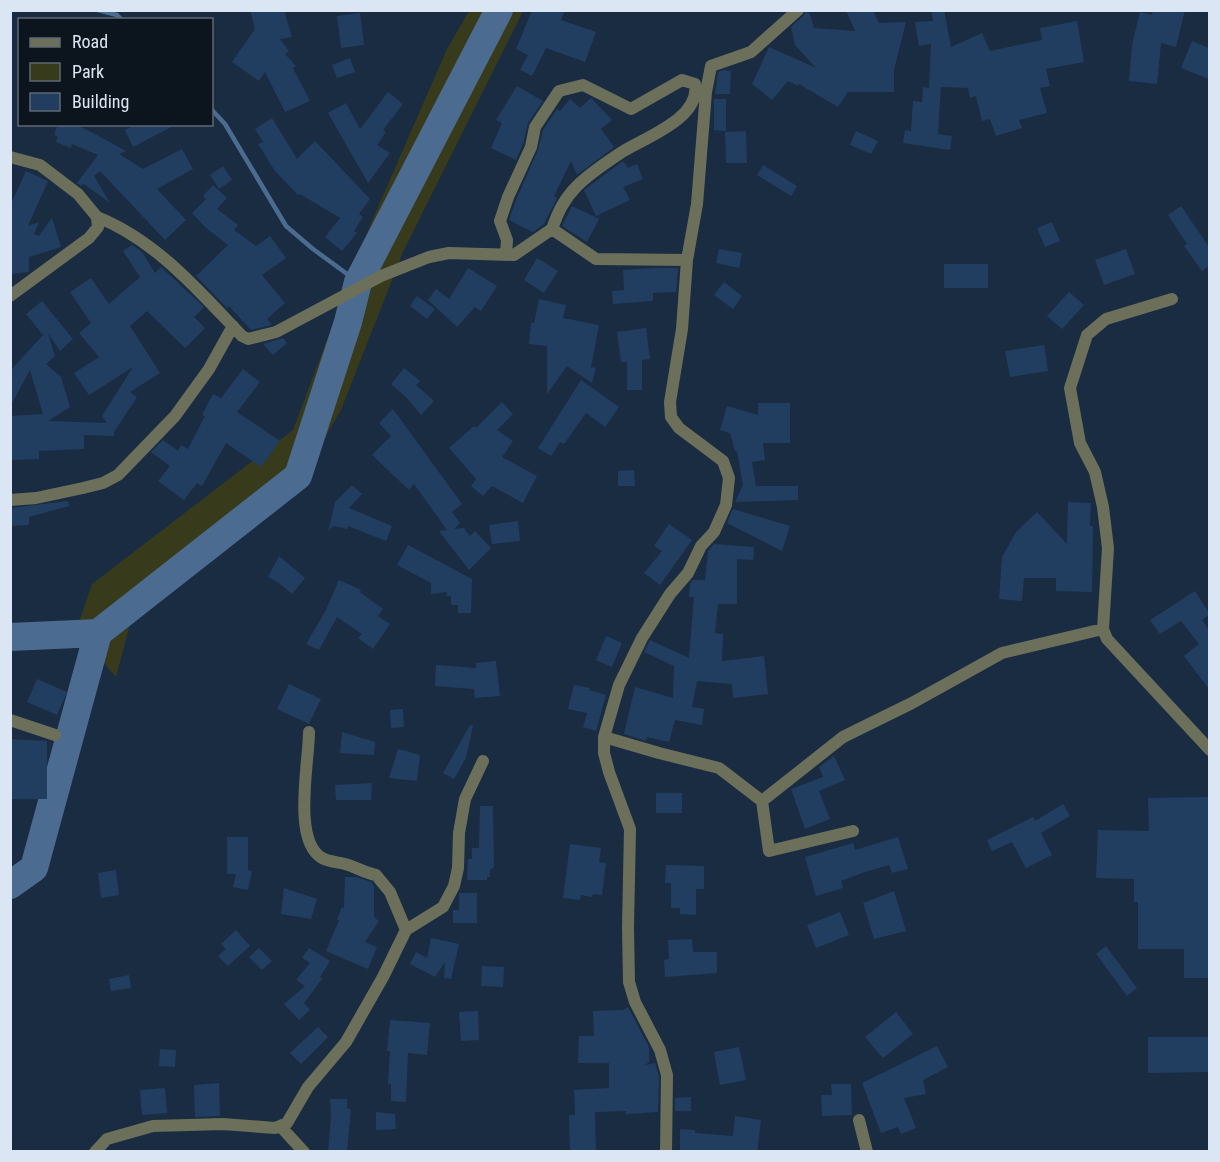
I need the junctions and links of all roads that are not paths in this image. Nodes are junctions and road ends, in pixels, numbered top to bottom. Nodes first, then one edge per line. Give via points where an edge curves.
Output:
1 (798, 10) edge
2 (10, 157) edge
3 (97, 217) junction
4 (552, 229) junction
5 (506, 255) junction
6 (687, 260) junction
7 (10, 296) edge
8 (1172, 299) dead end
9 (233, 327) junction
10 (10, 500) edge
11 (1103, 629) junction
12 (10, 720) edge
13 (309, 732) dead end
14 (55, 735) dead end
15 (604, 737) junction
16 (1209, 750) edge
17 (483, 761) dead end
18 (762, 801) junction
19 (853, 831) dead end
20 (406, 930) junction
21 (859, 1120) dead end
22 (281, 1127) junction
23 (95, 1152) edge
24 (304, 1152) edge
25 (666, 1152) edge
26 (867, 1152) edge

1 - 6 street via 751,52 711,66 698,204
2 - 3 street via 40,165 78,194
3 - 7 street via 98,227 89,238
3 - 9 street via 133,235 168,262
4 - 5 street via 514,255
4 - 5 street via 560,206 578,184 689,109 697,95 694,84 682,80 631,109 583,85 559,91 536,127 500,221 507,240
4 - 6 street via 596,259
5 - 9 street via 449,253 429,257 381,276 276,332 248,339
6 - 15 street via 671,417 679,428 723,462 729,478 726,505 714,532 642,638 620,684
8 - 11 street via 1106,319 1087,335 1070,388 1080,443 1095,472 1103,507 1108,548
9 - 10 street via 175,416 118,476 83,488
11 - 16 street via 1107,639
11 - 18 street via 1002,653 843,737
12 - 14 street
13 - 20 street via 304,782 307,839 324,859 376,875 390,892
15 - 18 street via 719,768
15 - 25 street via 609,772 630,829 629,982 667,1075
17 - 20 street via 465,799 454,886 443,907
18 - 19 street via 769,851
20 - 22 street via 345,1042
21 - 26 street
22 - 23 street via 153,1126 107,1139
22 - 24 street

